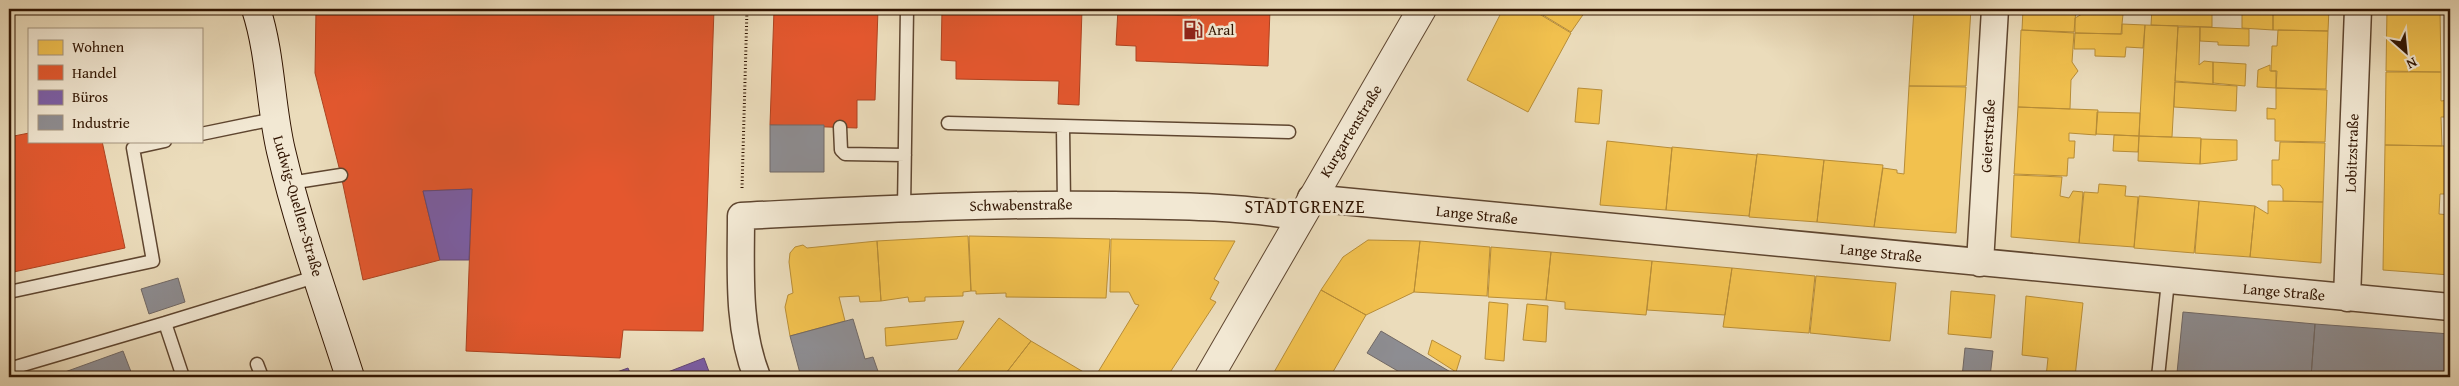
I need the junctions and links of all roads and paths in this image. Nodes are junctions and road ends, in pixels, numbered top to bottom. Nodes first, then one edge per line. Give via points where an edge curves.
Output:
1 (748, 9) edge
2 (907, 9) edge
3 (1995, 9) edge
4 (2358, 9) edge
5 (1419, 11) edge
6 (262, 16) edge
7 (274, 119) junction
8 (948, 123) dead end
9 (1063, 126) junction
10 (840, 127) dead end
11 (1289, 132) dead end
12 (202, 134) edge
13 (161, 142) edge
14 (905, 155) junction
15 (341, 175) dead end
16 (290, 183) junction
17 (1064, 204) junction
18 (904, 208) junction
19 (1305, 208) junction
20 (741, 216) junction
21 (1980, 263) junction
22 (318, 276) junction
23 (2168, 281) junction
24 (9, 292) edge
25 (2347, 298) junction
26 (2450, 307) edge
27 (165, 323) junction
28 (257, 364) dead end
29 (9, 369) edge
30 (183, 377) edge
31 (262, 377) edge
32 (350, 377) edge
33 (757, 377) edge
34 (1209, 377) edge
35 (2158, 377) edge

1 - 20 path
2 - 14 lane
3 - 21 street, Geierstraße
4 - 25 street, Lobitzstraße
5 - 19 street, Kurgartenstraße via 1380,84
6 - 7 street, Ludwig-Quellen-Straße
7 - 12 lane
7 - 16 street, Ludwig-Quellen-Straße
8 - 9 lane
9 - 11 lane
9 - 17 lane
10 - 14 lane via 841,150 845,154
13 - 24 lane via 133,148 153,261
14 - 18 lane
15 - 16 lane
16 - 22 street, Ludwig-Quellen-Straße
17 - 18 street, Schwabenstraße
17 - 19 street, Schwabenstraße
18 - 20 street, Schwabenstraße
19 - 21 street, Lange Straße
19 - 34 street, Kurgartenstraße
20 - 33 street via 741,307
21 - 23 street, Lange Straße
22 - 27 lane
22 - 32 street, Ludwig-Quellen-Straße
23 - 25 street, Lange Straße
23 - 35 lane
25 - 26 street, Lange Straße
27 - 29 lane
27 - 30 lane
28 - 31 lane

